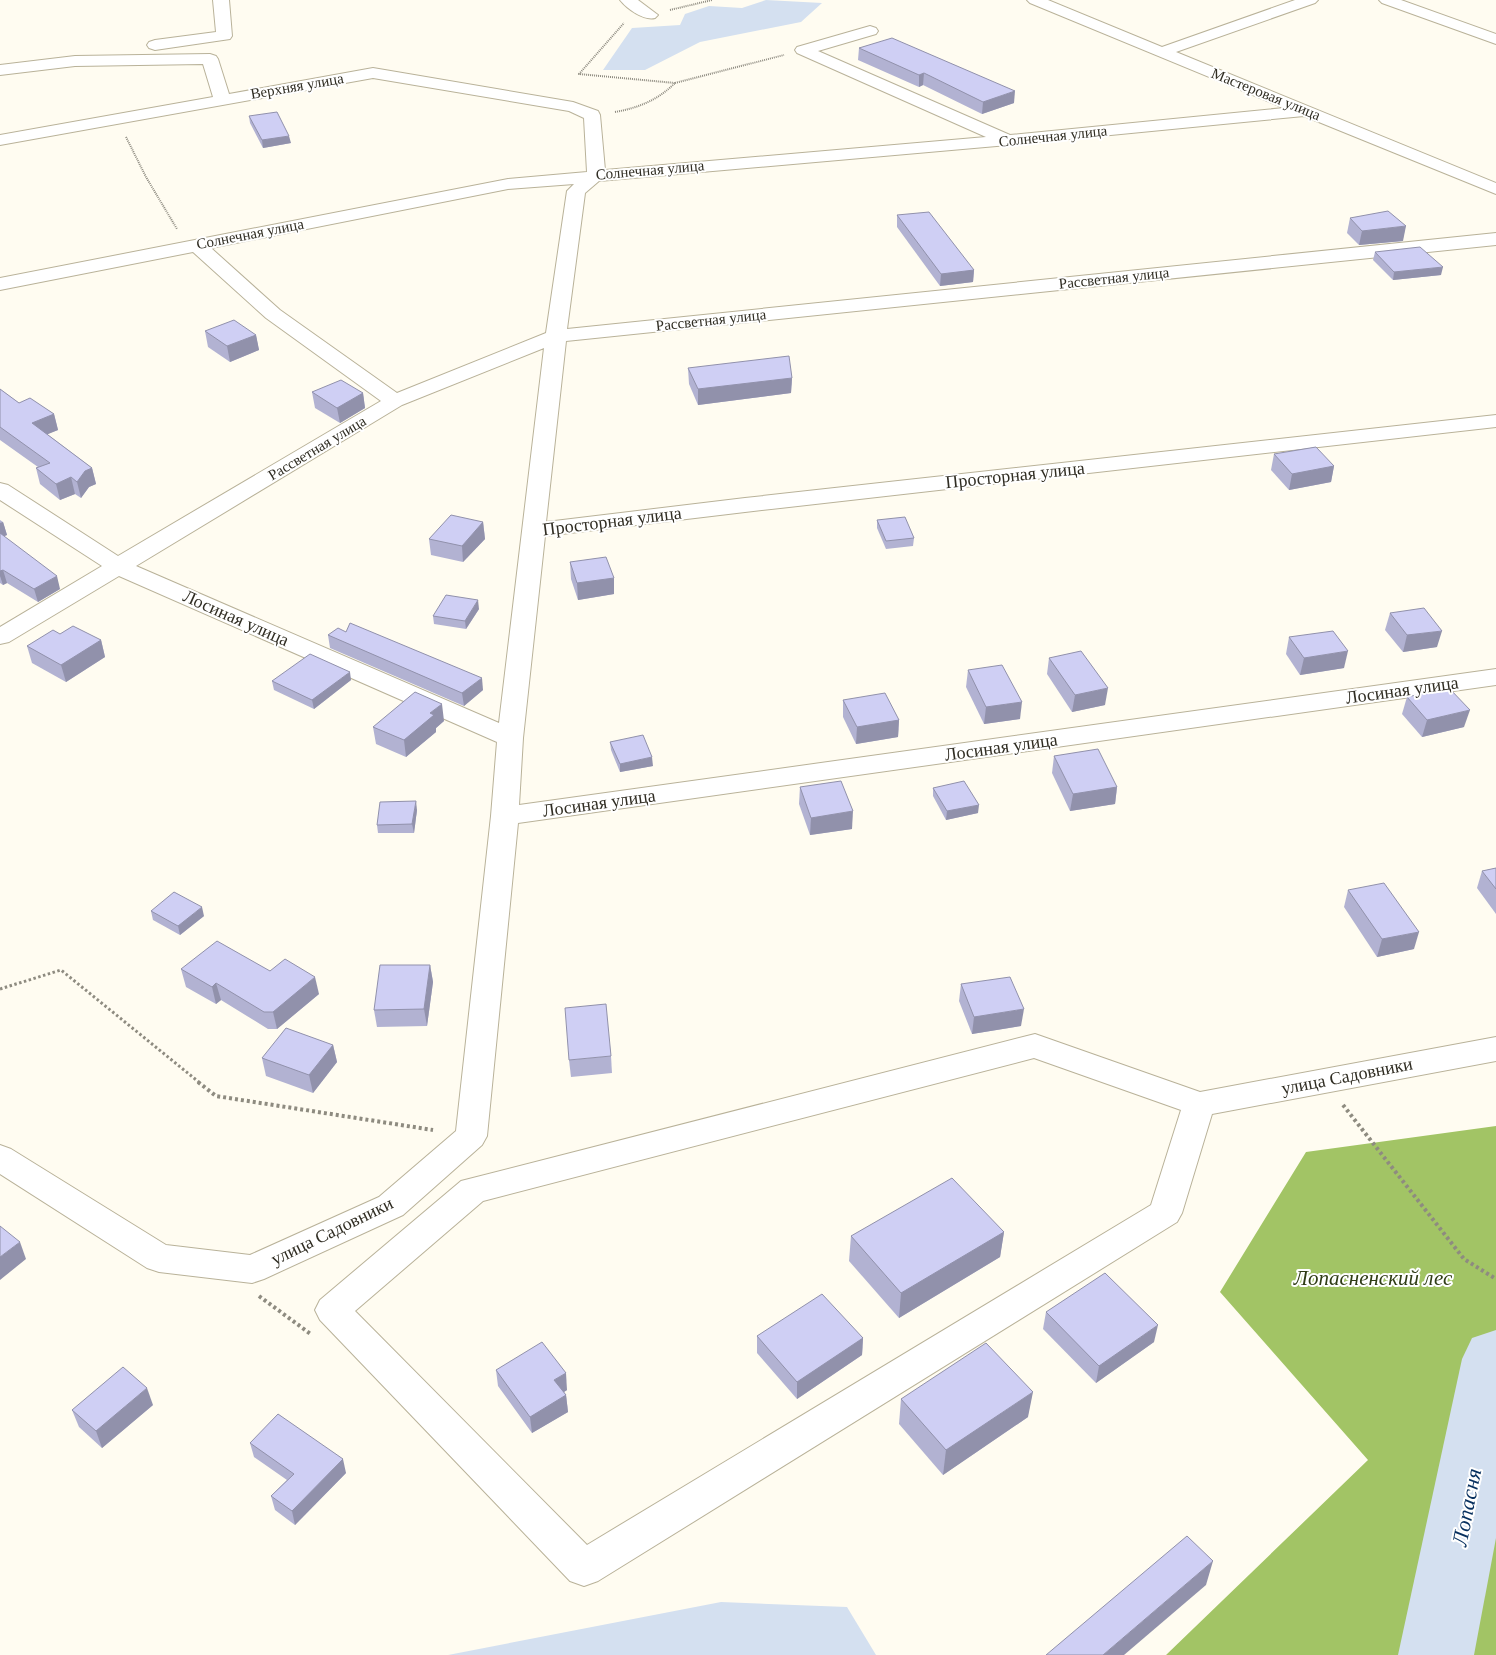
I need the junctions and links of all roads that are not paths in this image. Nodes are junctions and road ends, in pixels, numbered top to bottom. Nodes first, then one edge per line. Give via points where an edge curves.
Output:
1 (221, 0) edge
2 (628, 0) edge
3 (1034, 0) edge
4 (1310, 0) edge
5 (1388, 0) edge
6 (650, 15) road end
7 (870, 31) dead end
8 (1496, 39) edge
9 (128, 48) dead end
10 (1162, 52) junction
11 (0, 70) edge
12 (222, 99) junction
13 (1307, 111) junction
14 (0, 140) edge
15 (1008, 140) junction
16 (596, 175) junction
17 (1496, 189) edge
18 (1496, 238) edge
19 (192, 246) junction
20 (0, 284) edge
21 (556, 336) junction
22 (396, 401) junction
23 (1496, 421) edge
24 (0, 490) edge
25 (533, 531) junction
26 (119, 567) junction
27 (0, 637) edge
28 (1496, 677) edge
29 (510, 738) junction
30 (505, 816) junction
31 (1496, 1048) edge
32 (1199, 1104) junction
33 (0, 1158) edge

1 - 9 street via 224,36
2 - 6 street
3 - 10 street, Мастеровая улица
4 - 10 street
5 - 8 street
7 - 15 street via 803,50
10 - 13 street, Мастеровая улица
11 - 12 street via 75,61 210,59
12 - 14 street, Верхняя улица
12 - 16 street, Верхняя улица via 373,73 572,107 592,116
13 - 15 street, Солнечная улица
13 - 17 street, Мастеровая улица
15 - 16 street, Солнечная улица
16 - 19 street, Солнечная улица via 508,184
16 - 21 street via 576,191
18 - 21 street, Рассветная улица
19 - 20 street, Солнечная улица
19 - 22 street via 273,314
21 - 22 street, Рассветная улица
21 - 25 street
22 - 26 street, Рассветная улица
23 - 25 street, Просторная улица
24 - 26 street, Лосиная улица
25 - 29 street
26 - 27 street, Рассветная улица
26 - 29 street, Лосиная улица
28 - 30 street, Лосиная улица
29 - 30 street
30 - 33 street, улица Садовники via 471,1136 391,1206 252,1269 159,1258
31 - 32 street, улица Садовники
32 - 32 street via 1165,1213 584,1568 332,1310 473,1190 1035,1046

